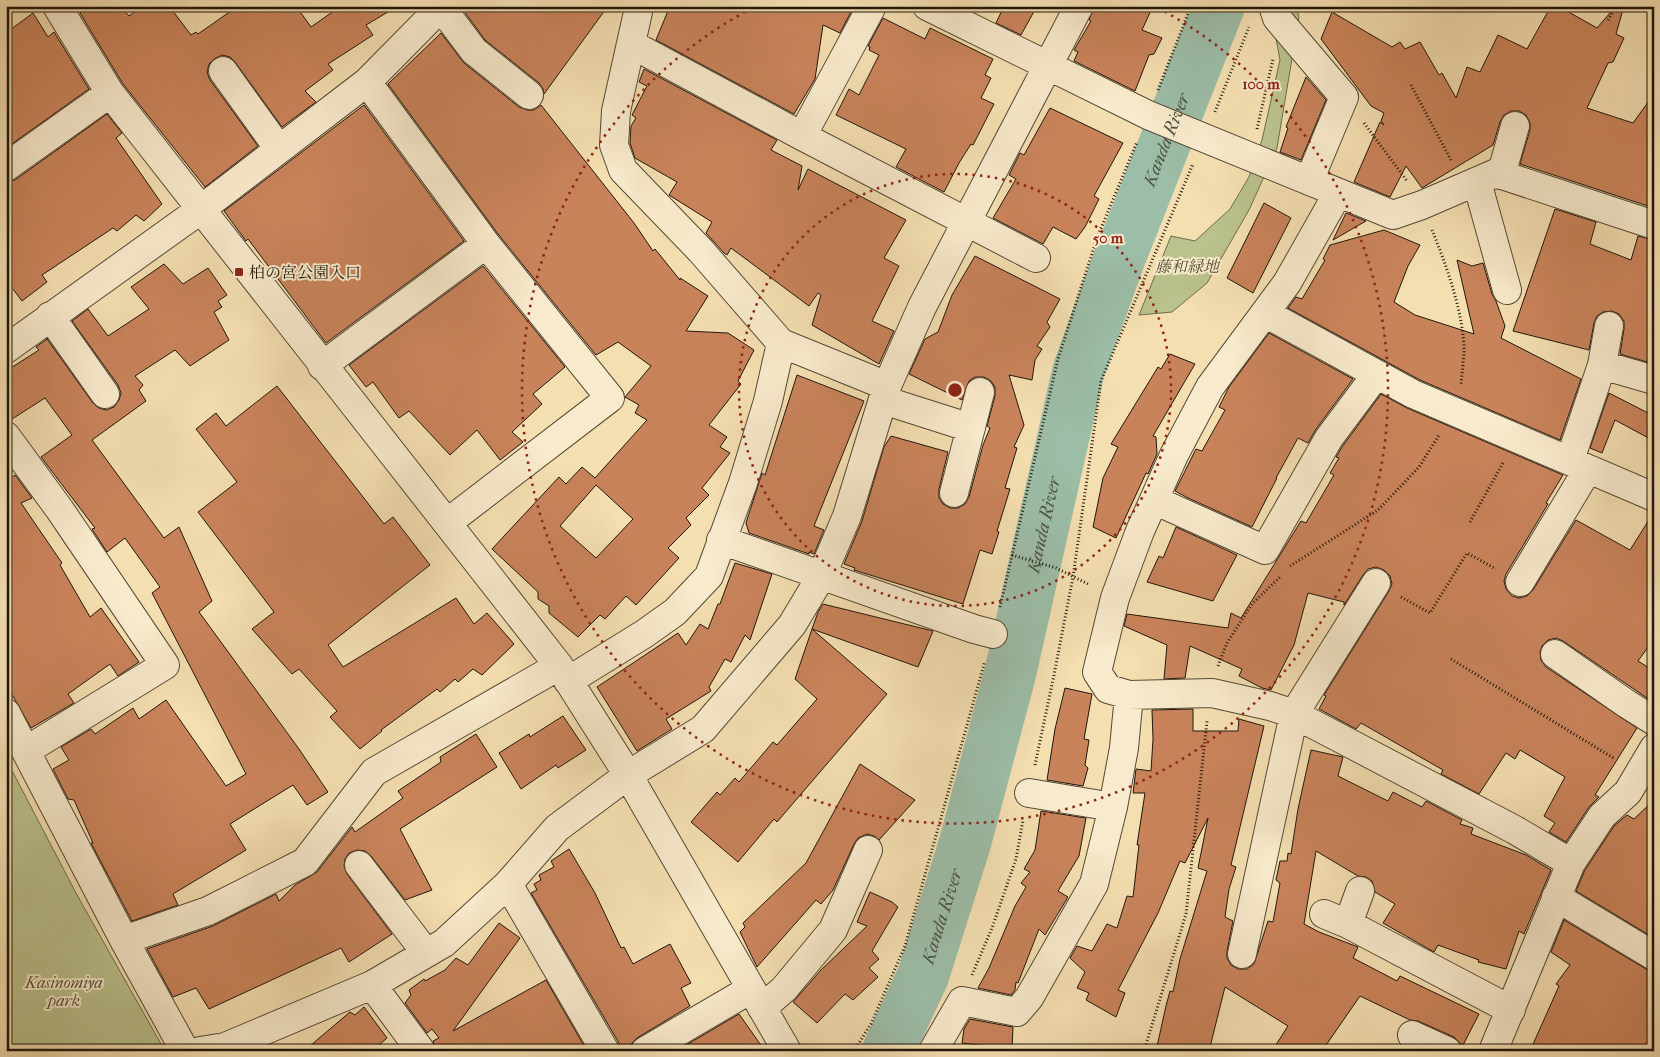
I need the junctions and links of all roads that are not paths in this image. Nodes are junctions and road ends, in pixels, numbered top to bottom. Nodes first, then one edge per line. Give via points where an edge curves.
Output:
1 (57, 6) edge
2 (442, 6) edge
3 (872, 6) edge
4 (927, 6) edge
5 (1079, 6) edge
6 (1273, 6) edge
7 (635, 8) edge
8 (631, 44) junction
9 (1048, 67) junction
10 (222, 71) dead end
11 (367, 82) junction
12 (110, 94) junction
13 (529, 95) dead end
14 (1515, 126) dead end
15 (802, 136) junction
16 (279, 149) junction
17 (6, 167) edge
18 (1309, 181) junction
19 (1481, 181) junction
20 (1338, 193) junction
21 (200, 210) junction
22 (967, 221) junction
23 (1654, 225) edge
24 (486, 244) junction
25 (1036, 258) dead end
26 (1507, 290) dead end
27 (1265, 313) junction
28 (50, 316) junction
29 (1609, 326) dead end
30 (781, 343) junction
31 (6, 349) edge
32 (1602, 365) junction
33 (322, 366) junction
34 (1376, 375) junction
35 (1654, 380) edge
36 (980, 392) dead end
37 (885, 393) junction
38 (106, 394) dead end
39 (971, 428) junction
40 (6, 436) edge
41 (1579, 464) junction
42 (954, 493) dead end
43 (1654, 497) edge
44 (1154, 500) junction
45 (447, 523) junction
46 (721, 540) junction
47 (822, 575) junction
48 (1520, 582) road end
49 (1376, 583) road end
50 (994, 634) road end
51 (1555, 654) dead end
52 (564, 673) junction
53 (1128, 695) junction
54 (6, 713) edge
55 (1294, 714) junction
56 (1654, 721) edge
57 (1654, 748) edge
58 (26, 750) junction
59 (628, 775) junction
60 (1029, 793) road end
61 (1113, 807) junction
62 (868, 850) dead end
63 (1571, 863) junction
64 (359, 865) dead end
65 (508, 884) junction
66 (1360, 891) dead end
67 (1556, 897) junction
68 (124, 940) junction
69 (426, 953) junction
70 (1242, 954) dead end
71 (1654, 956) edge
72 (372, 985) junction
73 (757, 999) junction
74 (1511, 1010) junction
75 (1412, 1035) dead end
76 (217, 1049) edge
77 (185, 1051) edge
78 (421, 1051) edge
79 (605, 1051) edge
80 (645, 1051) edge
81 (787, 1051) edge
82 (933, 1051) edge
83 (1447, 1051) edge
84 (1493, 1051) edge

1 - 12 street
2 - 11 street
2 - 13 street via 474,51
3 - 15 street
4 - 9 street
5 - 9 street
6 - 18 street via 1277,18 1344,98
7 - 8 street
8 - 15 street
8 - 30 street via 616,111 614,145 623,170 701,251
9 - 18 street via 1152,117
9 - 22 street
10 - 16 street
11 - 16 street
11 - 24 street
12 - 17 street
12 - 21 street
14 - 19 street
15 - 22 street
16 - 21 street
18 - 20 street
19 - 20 street via 1393,215
19 - 23 street
19 - 26 street
20 - 27 street via 1287,283
21 - 28 street
21 - 33 street
22 - 25 street
22 - 37 street via 922,307
24 - 33 street
24 - 45 street via 610,398
27 - 34 street
27 - 44 street via 1210,387
28 - 31 street
28 - 38 street
29 - 32 street
30 - 37 street
30 - 46 street via 768,401 743,483
32 - 35 street
32 - 41 street
33 - 45 street
34 - 41 street via 1413,394
34 - 44 street via 1330,438 1265,550
36 - 39 street
37 - 39 street
37 - 47 street via 847,516
39 - 42 street
40 - 58 street via 165,665
41 - 43 street
41 - 48 street
44 - 53 street via 1115,598 1097,672 1108,689
45 - 52 street
46 - 47 street
46 - 52 street via 708,576 675,612 644,634
47 - 50 street via 974,630
47 - 59 street via 792,626 703,728
49 - 55 street
51 - 56 street
52 - 59 street
52 - 68 street via 374,772 306,862 208,910
53 - 55 street via 1212,693
53 - 61 street via 1124,748
54 - 58 street
55 - 63 street via 1515,830
55 - 70 street
57 - 63 street via 1628,792 1602,816
58 - 68 street
59 - 65 street via 557,828
59 - 73 street
60 - 61 street
61 - 82 street via 1094,884 1029,998 1018,1012 962,1001
62 - 73 street via 833,930 784,989
63 - 67 street
64 - 69 street
65 - 69 street via 444,943
65 - 79 street
66 - 74 street via 1336,919
67 - 71 street
67 - 74 street
68 - 77 street
69 - 72 street
72 - 76 street
72 - 78 street
73 - 80 street
73 - 81 street
74 - 84 street
75 - 83 street

